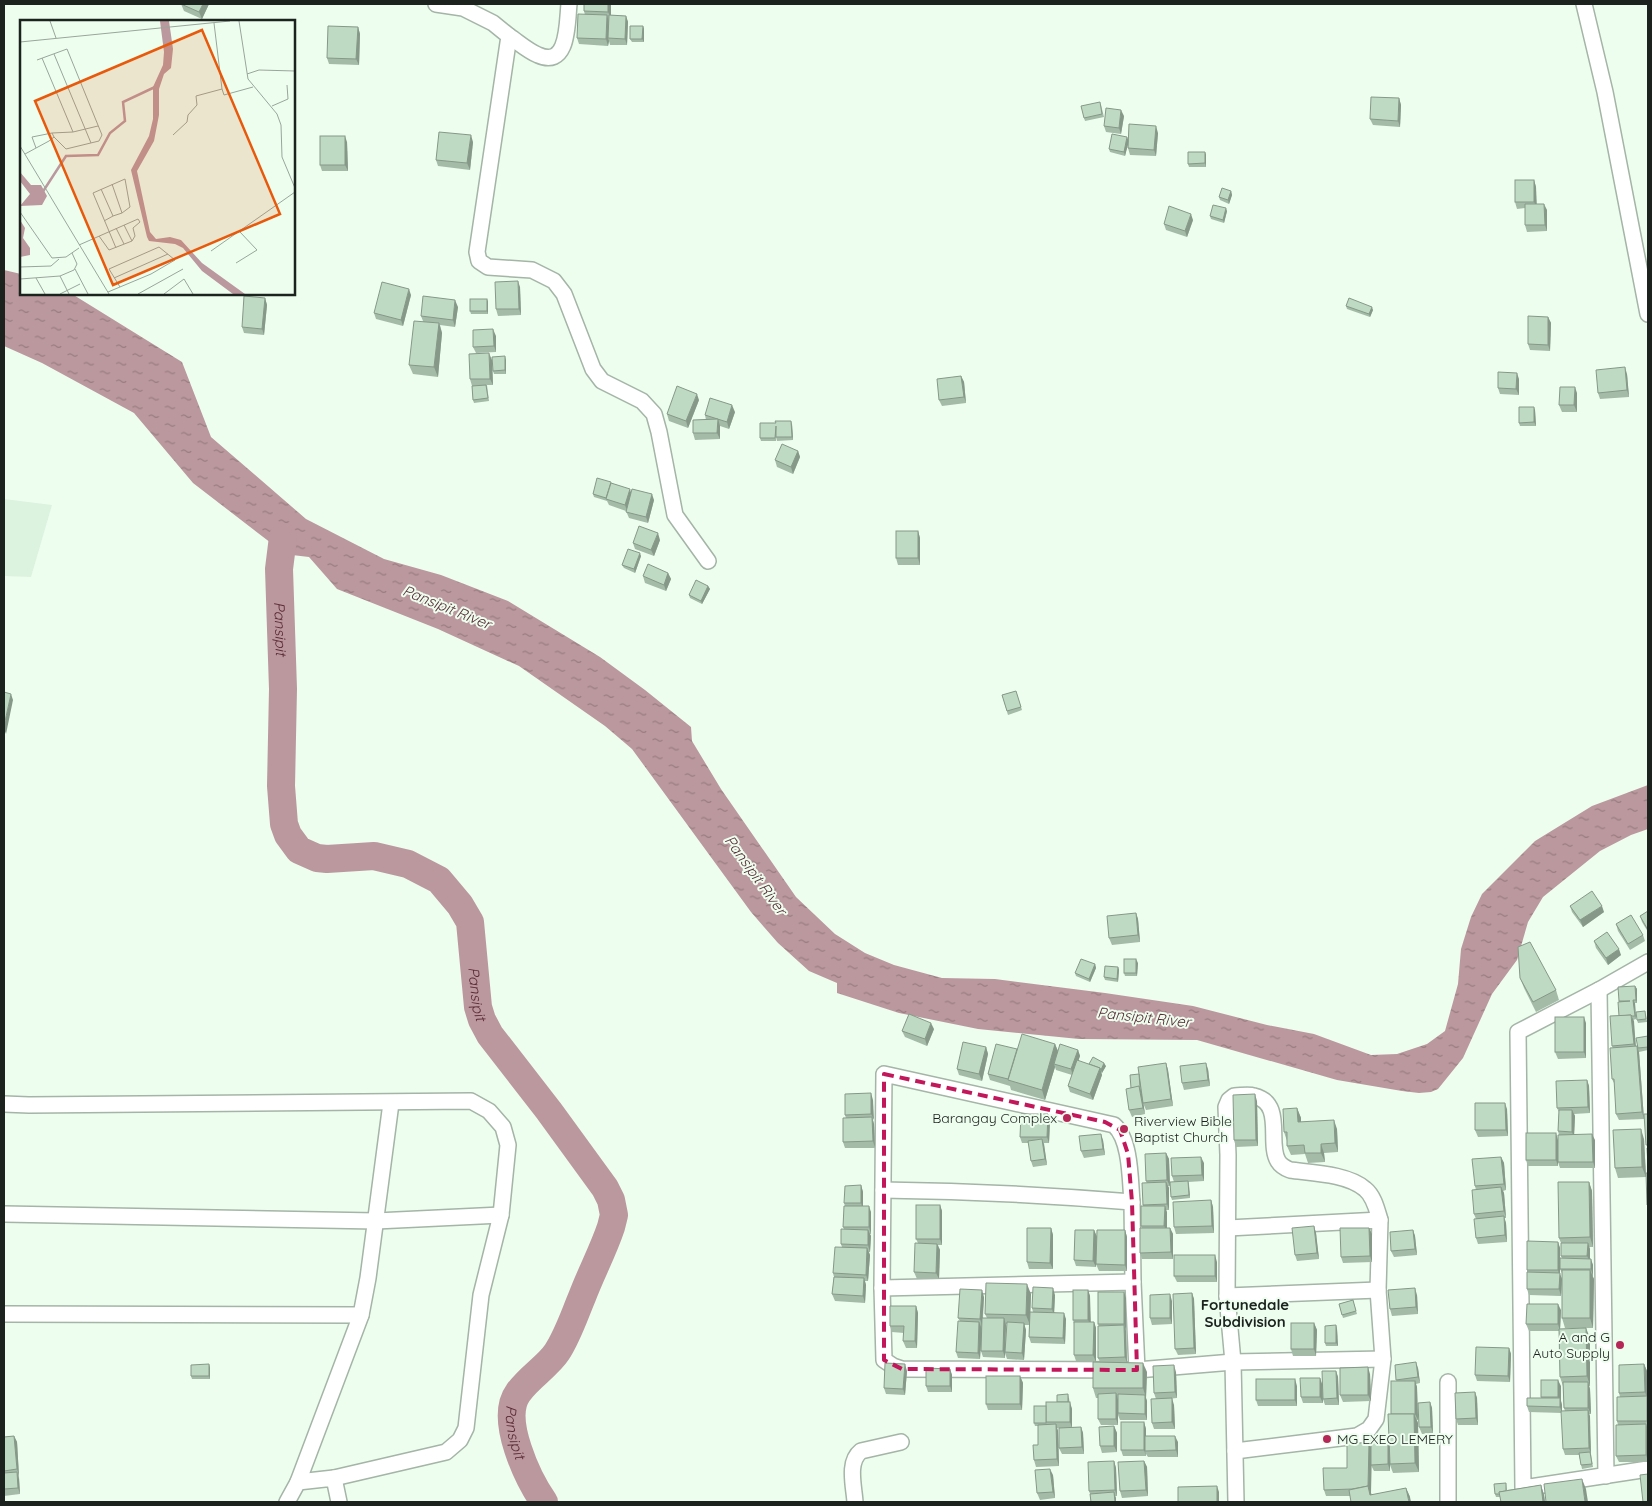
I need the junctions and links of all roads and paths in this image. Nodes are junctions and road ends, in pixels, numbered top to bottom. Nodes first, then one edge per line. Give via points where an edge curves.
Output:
1 (436, 4) edge
2 (569, 4) edge
3 (1584, 4) edge
4 (509, 36) junction
5 (1648, 314) edge
6 (708, 561) dead end
7 (1648, 962) edge
8 (1599, 990) junction
9 (390, 1103) junction
10 (4, 1104) edge
11 (883, 1190) junction
12 (1132, 1202) junction
13 (4, 1214) edge
14 (501, 1215) junction
15 (1380, 1220) junction
16 (376, 1221) junction
17 (1228, 1228) junction
18 (1133, 1282) junction
19 (882, 1288) junction
20 (1378, 1290) junction
21 (1227, 1296) junction
22 (4, 1314) edge
23 (361, 1315) junction
24 (1383, 1359) junction
25 (1233, 1362) junction
26 (1137, 1370) junction
27 (1448, 1382) dead end
28 (901, 1442) dead end
29 (1235, 1451) junction
30 (1648, 1469) edge
31 (1606, 1476) junction
32 (334, 1478) junction
33 (298, 1482) junction
34 (286, 1502) edge
35 (339, 1502) edge
36 (855, 1502) edge
37 (1236, 1502) edge
38 (1448, 1502) edge

1 - 4 street via 463,8
2 - 4 street via 564,46 557,55 549,58 538,56
3 - 5 street via 1605,92
4 - 6 street via 477,252 479,261 488,267 532,270 554,281 564,294 593,368 602,381 642,401 654,414 675,516
7 - 8 street
8 - 31 street
8 - 31 street via 1518,1032 1523,1488
9 - 10 street
9 - 14 street via 471,1101 489,1112 503,1127 508,1145
9 - 16 street
11 - 12 street via 1063,1196
11 - 12 street via 884,1074 1114,1125 1120,1130 1128,1154
11 - 19 street
12 - 18 street
13 - 16 street
14 - 16 street
14 - 32 street via 481,1295 466,1428 460,1440 446,1452
15 - 17 street
15 - 17 street via 1366,1189 1348,1179 1282,1166 1277,1159 1272,1110 1264,1100 1254,1096 1234,1096 1226,1106
15 - 20 street
16 - 23 street
17 - 21 street
18 - 19 street
18 - 26 street
19 - 26 street via 884,1360 902,1369
20 - 21 street
20 - 24 street
21 - 25 street
22 - 23 street
23 - 33 street
24 - 25 street
24 - 29 street via 1376,1419 1369,1429 1357,1436
25 - 26 street
25 - 29 street
27 - 38 street
28 - 36 street via 856,1455 853,1464
29 - 37 street
30 - 31 street
32 - 33 street
32 - 35 street
33 - 34 street

